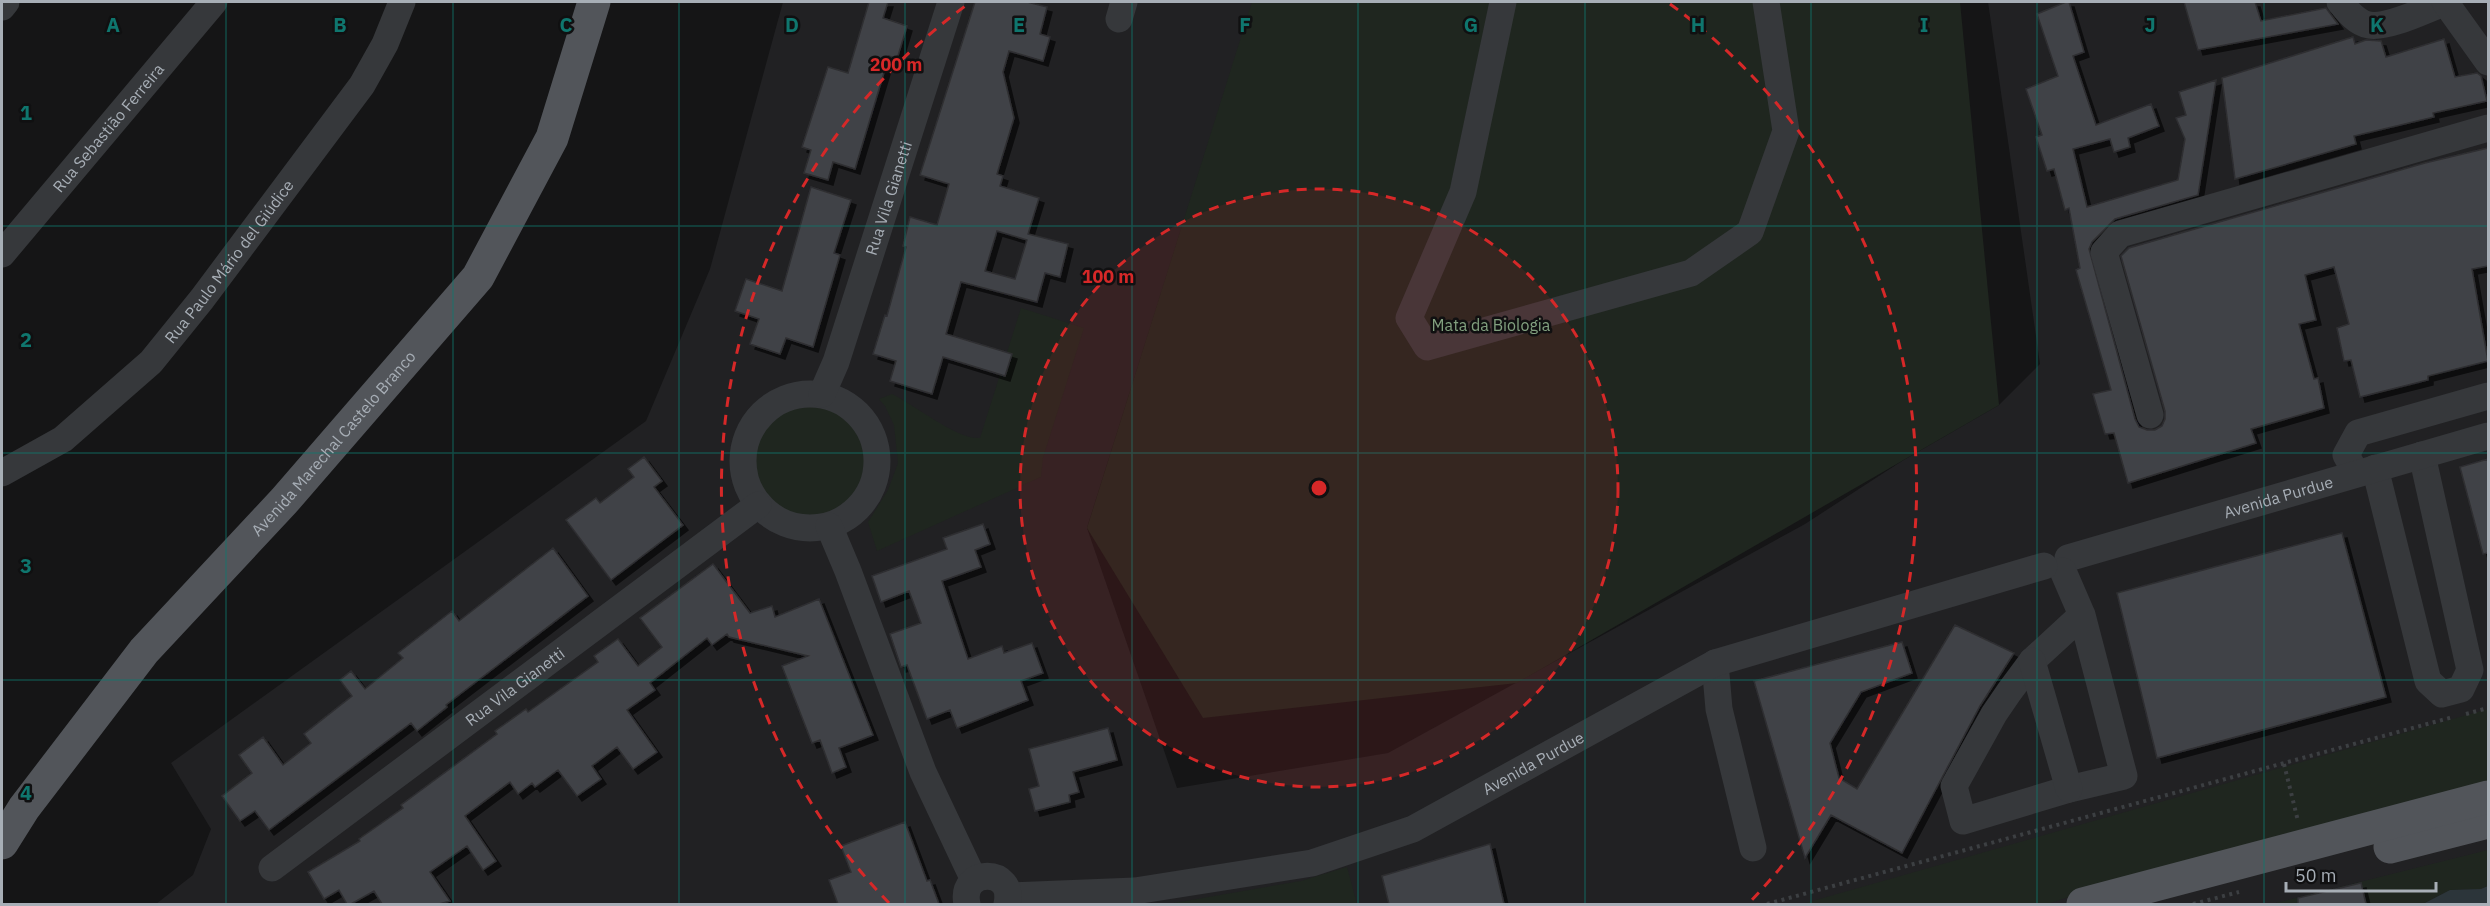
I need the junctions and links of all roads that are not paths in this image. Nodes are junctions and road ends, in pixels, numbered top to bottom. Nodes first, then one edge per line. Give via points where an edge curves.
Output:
1 (6, 2) edge
2 (214, 2) edge
3 (402, 2) edge
4 (594, 2) edge
5 (951, 2) edge
6 (1503, 2) edge
7 (1766, 2) edge
8 (2340, 2) edge
9 (2445, 2) edge
10 (2, 7) edge
11 (2488, 62) edge
12 (2488, 128) edge
13 (2, 254) edge
14 (822, 394) junction
15 (2488, 396) edge
16 (2151, 415) dead end
17 (2488, 436) edge
18 (2422, 455) junction
19 (2366, 471) junction
20 (2, 473) edge
21 (758, 504) junction
22 (829, 526) junction
23 (2058, 565) junction
24 (2082, 615) junction
25 (2032, 661) junction
26 (1715, 663) junction
27 (2069, 789) junction
28 (2488, 797) edge
29 (2488, 822) edge
30 (2, 843) edge
31 (1753, 848) dead end
32 (272, 868) dead end
33 (970, 892) edge
34 (1007, 900) edge
35 (2059, 904) edge
36 (2083, 904) edge
37 (2170, 904) edge

1 - 10 street
2 - 13 street, Rua Sebastião Ferreira
3 - 20 street, Rua Paulo Mário del Giúdice via 362,85 151,362 63,439
4 - 30 main road, Avenida Marechal Castelo Branco via 552,138 478,277 284,501 144,651 24,808
5 - 14 street, Rua Vila Gianetti via 836,362
6 - 7 street via 1463,192 1409,318 1427,347 1691,273 1750,232 1786,131
8 - 9 street via 2369,25 2383,25
9 - 11 street
12 - 16 street via 2120,234 2104,252
14 - 21 street via 802,393 782,399 764,411 752,427 744,446 743,467 747,487
14 - 22 street via 843,401 860,414 872,432 878,453 877,475 869,495 855,512
15 - 19 street via 2358,433 2346,455
17 - 18 street, Avenida Purdue
18 - 19 street, Avenida Purdue
18 - 19 street via 2470,670 2462,689 2442,694 2428,681
19 - 23 street, Avenida Purdue
21 - 22 street via 786,525 803,529
21 - 32 street, Rua Vila Gianetti
22 - 33 street
23 - 24 street
23 - 26 street, Avenida Purdue
24 - 25 street
24 - 27 street via 2124,776
25 - 27 street
25 - 27 street via 1994,714 1954,786 1963,821
26 - 31 street via 1719,709
26 - 34 street, Avenida Purdue via 1413,828 1312,863 1135,891
28 - 36 main road
29 - 37 main road
33 - 34 street via 980,877 993,877 1004,884
35 - 36 main road via 2070,900

